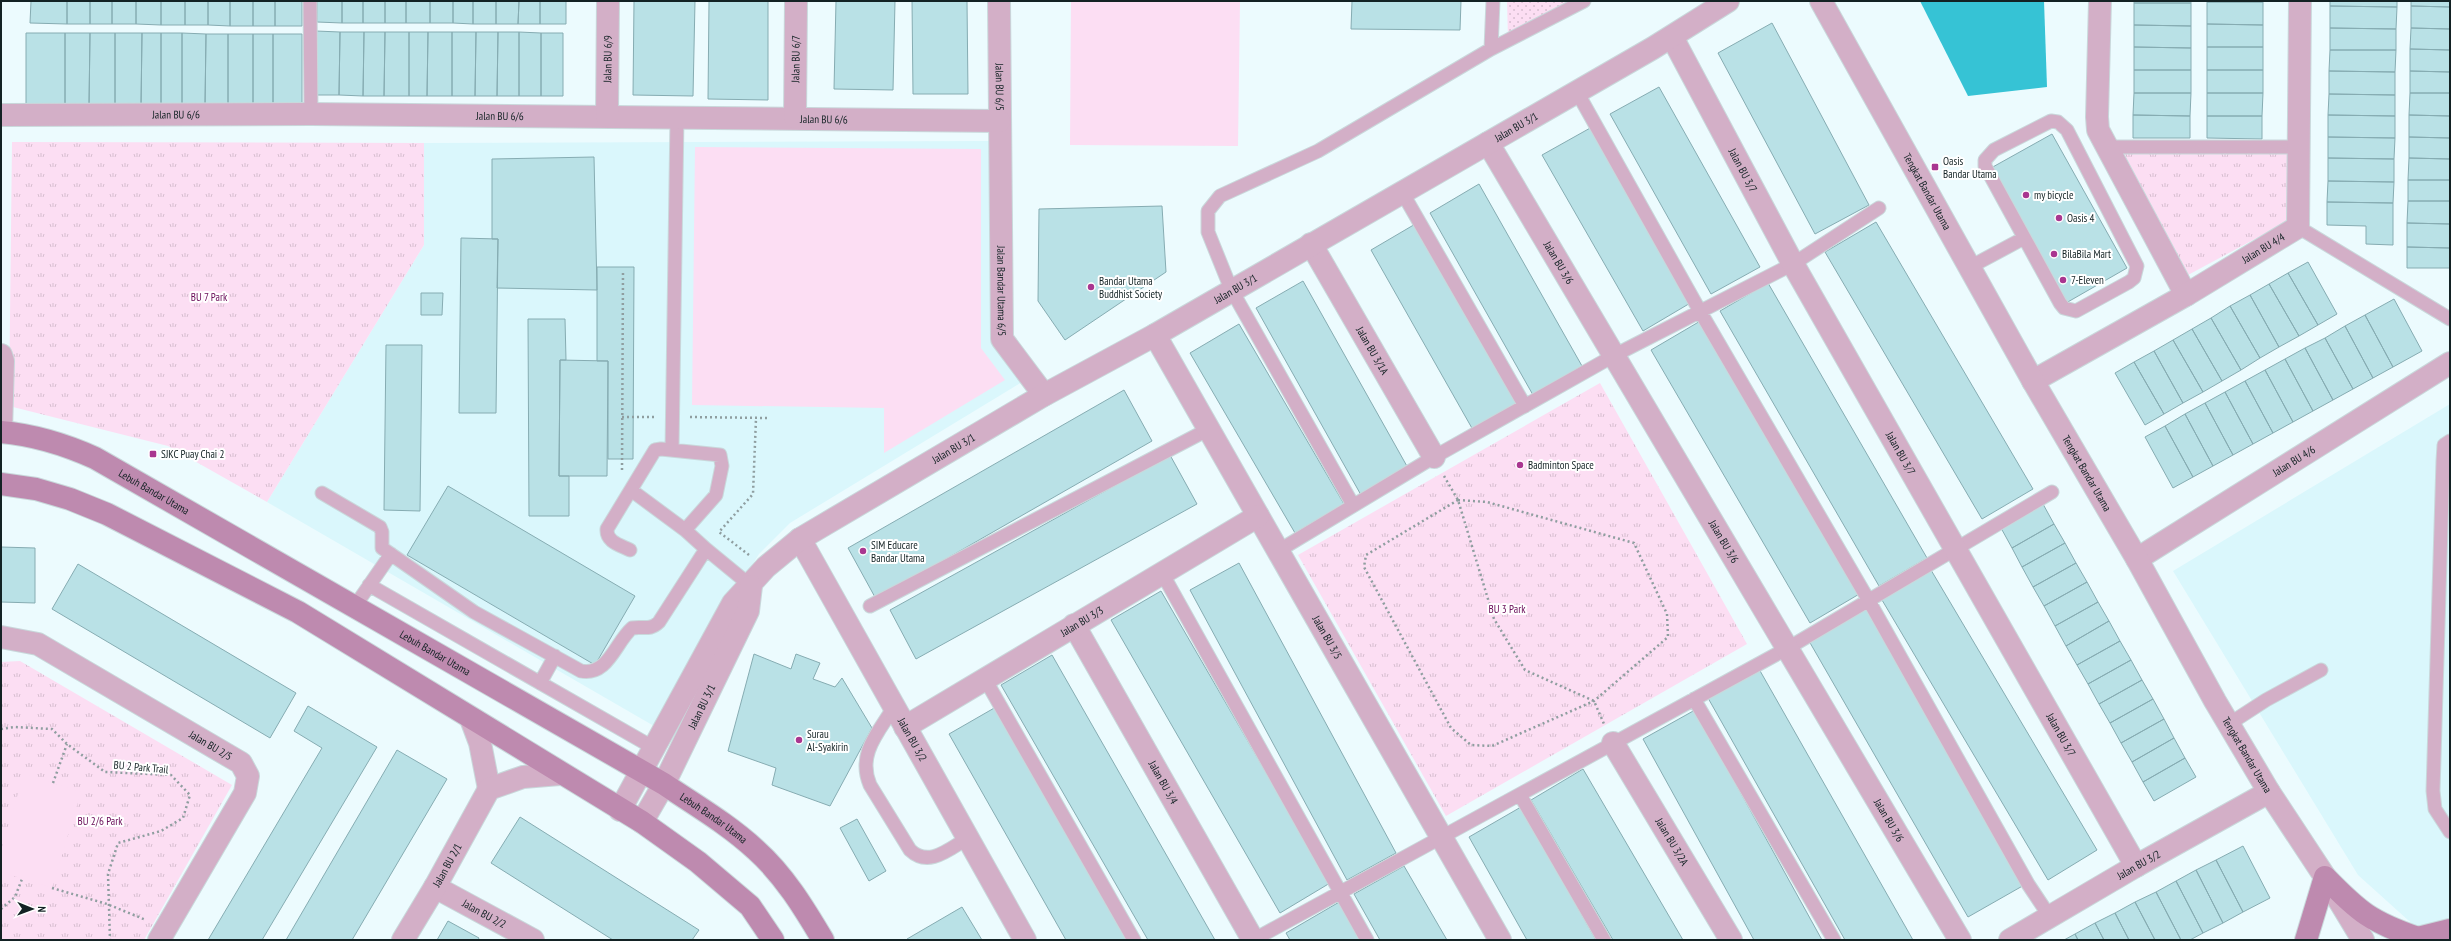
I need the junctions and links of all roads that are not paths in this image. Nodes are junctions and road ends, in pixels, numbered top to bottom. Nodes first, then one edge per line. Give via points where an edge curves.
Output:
1 (310, 1) edge
2 (608, 1) edge
3 (796, 1) edge
4 (999, 1) edge
5 (1493, 1) edge
6 (1584, 1) edge
7 (1728, 1) edge
8 (1821, 1) edge
9 (2100, 1) edge
10 (2300, 1) edge
11 (1672, 37) junction
12 (1491, 49) junction
13 (1577, 92) junction
14 (310, 114) junction
15 (1, 115) edge
16 (607, 116) junction
17 (677, 117) junction
18 (795, 117) junction
19 (999, 121) junction
20 (1488, 143) junction
21 (2107, 147) junction
22 (2298, 147) junction
23 (1000, 173) joint
24 (1402, 192) junction
25 (1879, 208) dead end
26 (2298, 227) junction
27 (2024, 238) junction
28 (1311, 244) junction
29 (1793, 264) junction
30 (1970, 267) junction
31 (1231, 289) junction
32 (2186, 295) junction
33 (1701, 313) junction
34 (2450, 319) edge
35 (1155, 335) junction
36 (1, 355) edge
37 (1615, 355) junction
38 (2450, 363) edge
39 (2033, 381) junction
40 (1044, 395) junction
41 (1524, 406) junction
42 (1209, 429) junction
43 (1, 432) edge
44 (2450, 441) edge
45 (672, 450) junction
46 (1434, 457) junction
47 (1, 468) edge
48 (1, 484) edge
49 (631, 490) junction
50 (2052, 492) dead end
51 (322, 493) dead end
52 (70, 498) junction
53 (1353, 505) junction
54 (1258, 516) junction
55 (685, 530) junction
56 (800, 539) junction
57 (706, 549) junction
58 (1956, 549) junction
59 (630, 550) dead end
60 (1278, 551) junction
61 (391, 554) junction
62 (2137, 559) junction
63 (1162, 574) junction
64 (369, 585) junction
65 (751, 586) junction
66 (1869, 601) junction
67 (355, 606) junction
68 (870, 606) dead end
69 (1074, 625) junction
70 (1, 637) edge
71 (1788, 648) junction
72 (555, 656) junction
73 (2321, 670) dead end
74 (985, 679) junction
75 (540, 683) junction
76 (1694, 699) junction
77 (894, 707) junction
78 (471, 720) junction
79 (2229, 724) junction
80 (905, 727) junction
81 (1613, 743) junction
82 (654, 748) junction
83 (642, 771) junction
84 (560, 774) junction
85 (664, 784) junction
86 (489, 789) junction
87 (2269, 792) junction
88 (1520, 795) junction
89 (620, 810) junction
90 (642, 822) junction
91 (2450, 832) edge
92 (968, 838) junction
93 (1443, 838) junction
94 (2136, 866) junction
95 (2325, 877) junction
96 (435, 886) junction
97 (1341, 892) junction
98 (2050, 917) junction
99 (2450, 930) edge
100 (162, 934) edge
101 (2414, 939) edge
102 (403, 940) edge
103 (532, 940) edge
104 (773, 940) edge
105 (823, 940) edge
106 (1025, 940) edge
107 (1134, 940) edge
108 (1253, 940) edge
109 (1367, 940) edge
110 (1500, 940) edge
111 (1604, 940) edge
112 (1731, 940) edge
113 (1834, 940) edge
114 (1960, 940) edge
115 (2010, 940) edge
116 (2306, 940) edge
117 (2363, 940) edge

1 - 14 lane
2 - 16 street, Jalan BU 6/9
3 - 18 street, Jalan BU 6/7
4 - 19 street, Jalan BU 6/5
5 - 12 lane
6 - 12 lane
7 - 11 street, Jalan BU 3/1
8 - 30 street, Tengkat Bandar Utama
9 - 21 street via 2096,117 2098,130
10 - 22 street
11 - 13 street, Jalan BU 3/1
11 - 29 street, Jalan BU 3/7
12 - 31 lane via 1318,151 1220,196 1208,211 1208,232
13 - 20 street, Jalan BU 3/1
13 - 33 lane
14 - 15 street, Jalan BU 6/6
14 - 16 street, Jalan BU 6/6
16 - 17 street, Jalan BU 6/6
17 - 18 street, Jalan BU 6/6
17 - 45 lane
18 - 19 street, Jalan BU 6/6
19 - 23 street, Jalan BU 6/5
20 - 24 street, Jalan BU 3/1
20 - 37 street, Jalan BU 3/6
21 - 22 lane
21 - 32 street
22 - 26 street
23 - 40 street, Jalan Bandar Utama 6/5 via 1002,339
24 - 28 street, Jalan BU 3/1
24 - 41 lane
25 - 29 lane
26 - 32 street, Jalan BU 4/4
26 - 34 lane
27 - 27 lane via 1987,172 1985,160 1994,150 2051,121 2058,122 2067,130 2136,260 2137,272 2130,282 2082,309 2070,310 2060,303
27 - 30 lane
28 - 31 street, Jalan BU 3/1
28 - 46 street, Jalan BU 3/1A
29 - 33 lane
29 - 58 street, Jalan BU 3/7
30 - 39 street, Tengkat Bandar Utama
31 - 35 street, Jalan BU 3/1
31 - 53 lane
32 - 39 street, Jalan BU 4/4
33 - 37 lane
33 - 66 lane
35 - 40 street, Jalan BU 3/1
35 - 42 street, Jalan BU 3/5
36 - 43 street
37 - 41 lane
37 - 71 street, Jalan BU 3/6
38 - 62 street, Jalan BU 4/6
39 - 62 street, Tengkat Bandar Utama
40 - 56 street, Jalan BU 3/1
41 - 46 lane
42 - 54 street, Jalan BU 3/5
42 - 68 lane
43 - 67 main road, Lebuh Bandar Utama via 30,435 58,442 95,458
44 - 91 lane via 2444,446 2443,461 2433,791 2435,809
45 - 49 lane via 655,450
45 - 55 lane via 715,454 722,458 716,496
46 - 53 lane
47 - 52 main road
48 - 52 main road
49 - 55 lane
49 - 59 lane via 606,529 606,535 610,540
50 - 58 lane
51 - 61 lane via 380,527 382,548
52 - 78 main road via 107,514 298,612
53 - 60 lane
54 - 60 street, Jalan BU 3/5
54 - 63 street, Jalan BU 3/3
55 - 57 lane
56 - 65 street, Jalan BU 3/1 via 766,567
56 - 77 street, Jalan BU 3/2
57 - 65 lane
57 - 72 lane via 659,622 648,628 632,628 601,668 588,672 581,671
58 - 66 lane
58 - 94 street, Jalan BU 3/7
60 - 93 street, Jalan BU 3/5
61 - 64 lane
61 - 72 lane via 474,612
62 - 79 street, Tengkat Bandar Utama
63 - 69 street, Jalan BU 3/3
63 - 97 lane
64 - 67 lane
64 - 75 lane
65 - 82 street, Jalan BU 3/1 via 733,603
65 - 85 street, Jalan BU 3/1 via 748,612
66 - 71 lane
66 - 98 lane via 2028,884
67 - 83 main road, Lebuh Bandar Utama
69 - 74 street, Jalan BU 3/3
69 - 108 street, Jalan BU 3/4
70 - 100 street, Jalan BU 2/5 via 38,644 241,763 248,776 245,793
71 - 76 lane
71 - 114 street, Jalan BU 3/6
72 - 75 lane
73 - 79 lane
74 - 80 street, Jalan BU 3/3
74 - 107 lane
75 - 82 lane
76 - 81 lane
76 - 113 lane
77 - 80 street, Jalan BU 3/2
77 - 92 lane via 866,755 866,774 870,785 910,850 917,857 927,859 937,856
78 - 84 main road
78 - 86 street via 480,743
79 - 87 street, Tengkat Bandar Utama
80 - 92 street, Jalan BU 3/2
81 - 88 lane
81 - 112 street, Jalan BU 3/2A
82 - 83 street, Jalan BU 3/1
83 - 85 main road, Lebuh Bandar Utama
83 - 89 street, Jalan BU 3/1
84 - 86 street via 523,777
84 - 89 main road
85 - 90 street, Jalan BU 3/1
85 - 105 main road, Lebuh Bandar Utama via 727,826 756,850 803,905
86 - 96 street, Jalan BU 2/1
87 - 94 street, Jalan BU 3/2
87 - 95 street, Tengkat Bandar Utama
88 - 93 lane
88 - 111 lane
89 - 90 main road
90 - 104 main road via 698,862 750,906
92 - 106 street, Jalan BU 3/2
93 - 97 lane
93 - 110 street, Jalan BU 3/5
94 - 98 street, Jalan BU 3/2
95 - 101 main road via 2356,909 2386,927
95 - 116 main road
95 - 117 street, Tengkat Bandar Utama
96 - 102 street, Jalan BU 2/1
96 - 103 street, Jalan BU 2/2
97 - 108 lane
97 - 109 lane
98 - 115 street, Jalan BU 3/2
99 - 101 main road

